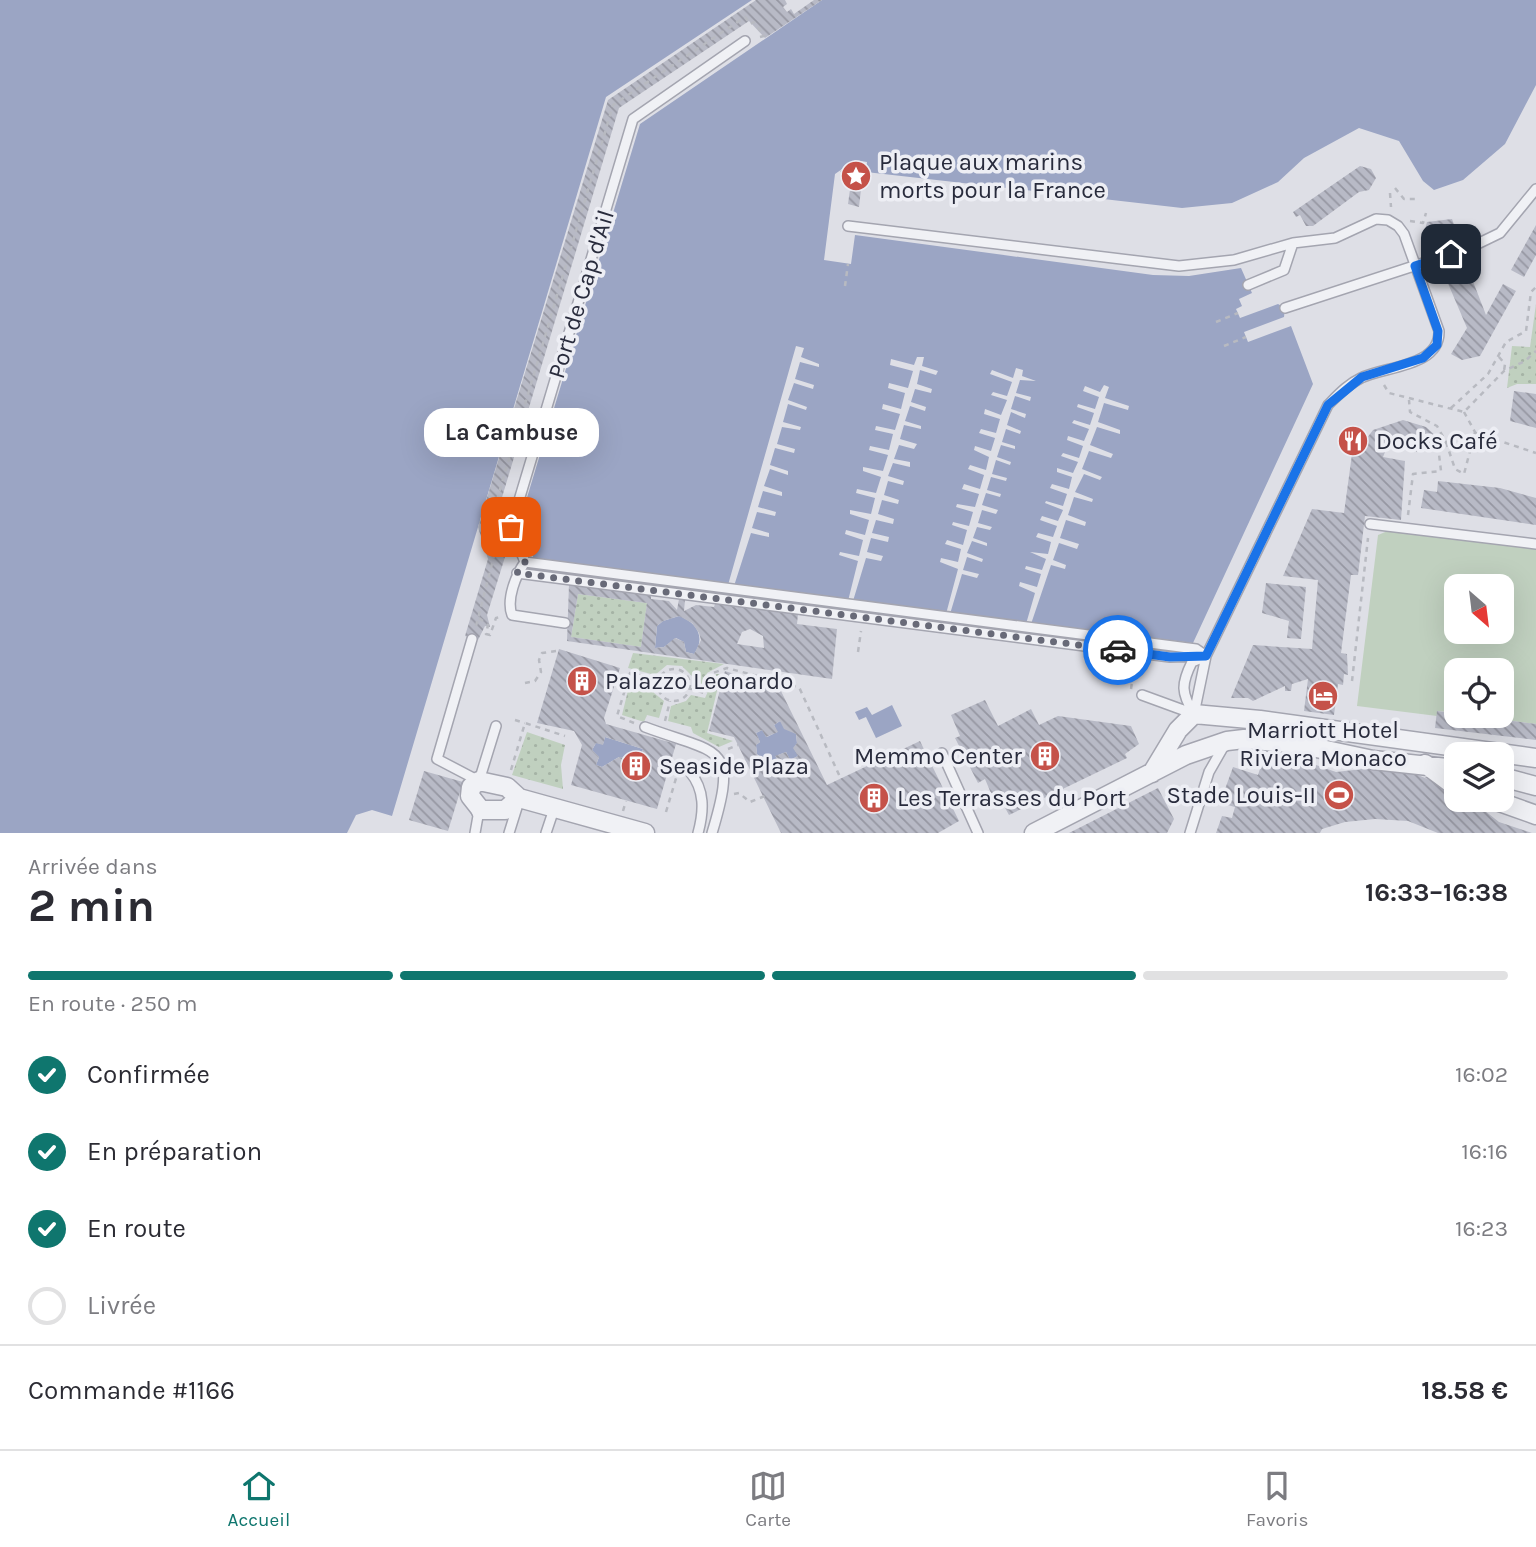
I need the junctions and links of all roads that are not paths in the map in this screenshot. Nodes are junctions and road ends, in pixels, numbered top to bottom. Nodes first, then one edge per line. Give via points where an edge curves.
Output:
1 (745, 41) dead end
2 (1536, 189) edge
3 (848, 226) dead end
4 (1293, 243) junction
5 (1415, 266) junction
6 (1248, 285) dead end
7 (1285, 308) dead end
8 (1370, 524) road end
9 (1536, 544) edge
10 (525, 562) junction
11 (517, 573) junction
12 (565, 623) dead end
13 (472, 639) dead end
14 (1206, 656) junction
15 (1142, 695) dead end
16 (1195, 714) junction
17 (496, 726) dead end
18 (645, 727) road end
19 (1227, 741) junction
20 (942, 753) dead end
21 (1536, 758) edge
22 (1425, 764) junction
23 (1444, 767) edge
24 (690, 772) dead end
25 (1152, 773) junction
26 (1444, 778) edge
27 (1514, 780) edge
28 (479, 781) junction
29 (1536, 786) edge
30 (513, 793) junction
31 (475, 805) junction
32 (1514, 808) edge
33 (554, 809) junction
34 (1536, 816) edge
35 (475, 833) edge
36 (509, 833) edge
37 (546, 833) edge
38 (645, 833) edge
39 (698, 833) edge
40 (712, 833) edge
41 (978, 833) edge
42 (1034, 833) edge
43 (1190, 833) edge

1 - 10 lane, Port de Cap d'Ail via 633,119 511,527
2 - 5 lane via 1500,233
3 - 4 lane via 1179,266 1234,260
4 - 5 lane via 1335,238 1376,219 1388,220 1404,234
4 - 6 lane via 1284,270
5 - 7 lane
5 - 14 lane via 1438,331 1437,345 1423,358 1362,377 1328,405
8 - 9 lane
10 - 11 lane
10 - 14 lane via 1196,649
11 - 12 lane via 509,606 512,615
11 - 14 lane via 1170,657
13 - 28 lane via 437,760
14 - 16 lane
14 - 16 lane via 1192,662 1183,681 1182,695
15 - 16 lane
16 - 21 street
16 - 25 street via 1178,730
17 - 28 lane
18 - 40 lane via 704,746 724,768 724,795
19 - 22 street via 1298,744 1373,760
19 - 25 street
19 - 43 lane via 1209,772
20 - 41 lane
22 - 23 street
22 - 26 street
24 - 39 lane via 698,782 704,811
25 - 42 street
27 - 29 street
28 - 30 street
28 - 31 street via 471,787
30 - 31 street via 505,810 485,811
30 - 33 street
30 - 36 lane
31 - 35 lane
32 - 34 street
33 - 37 lane
33 - 38 street

